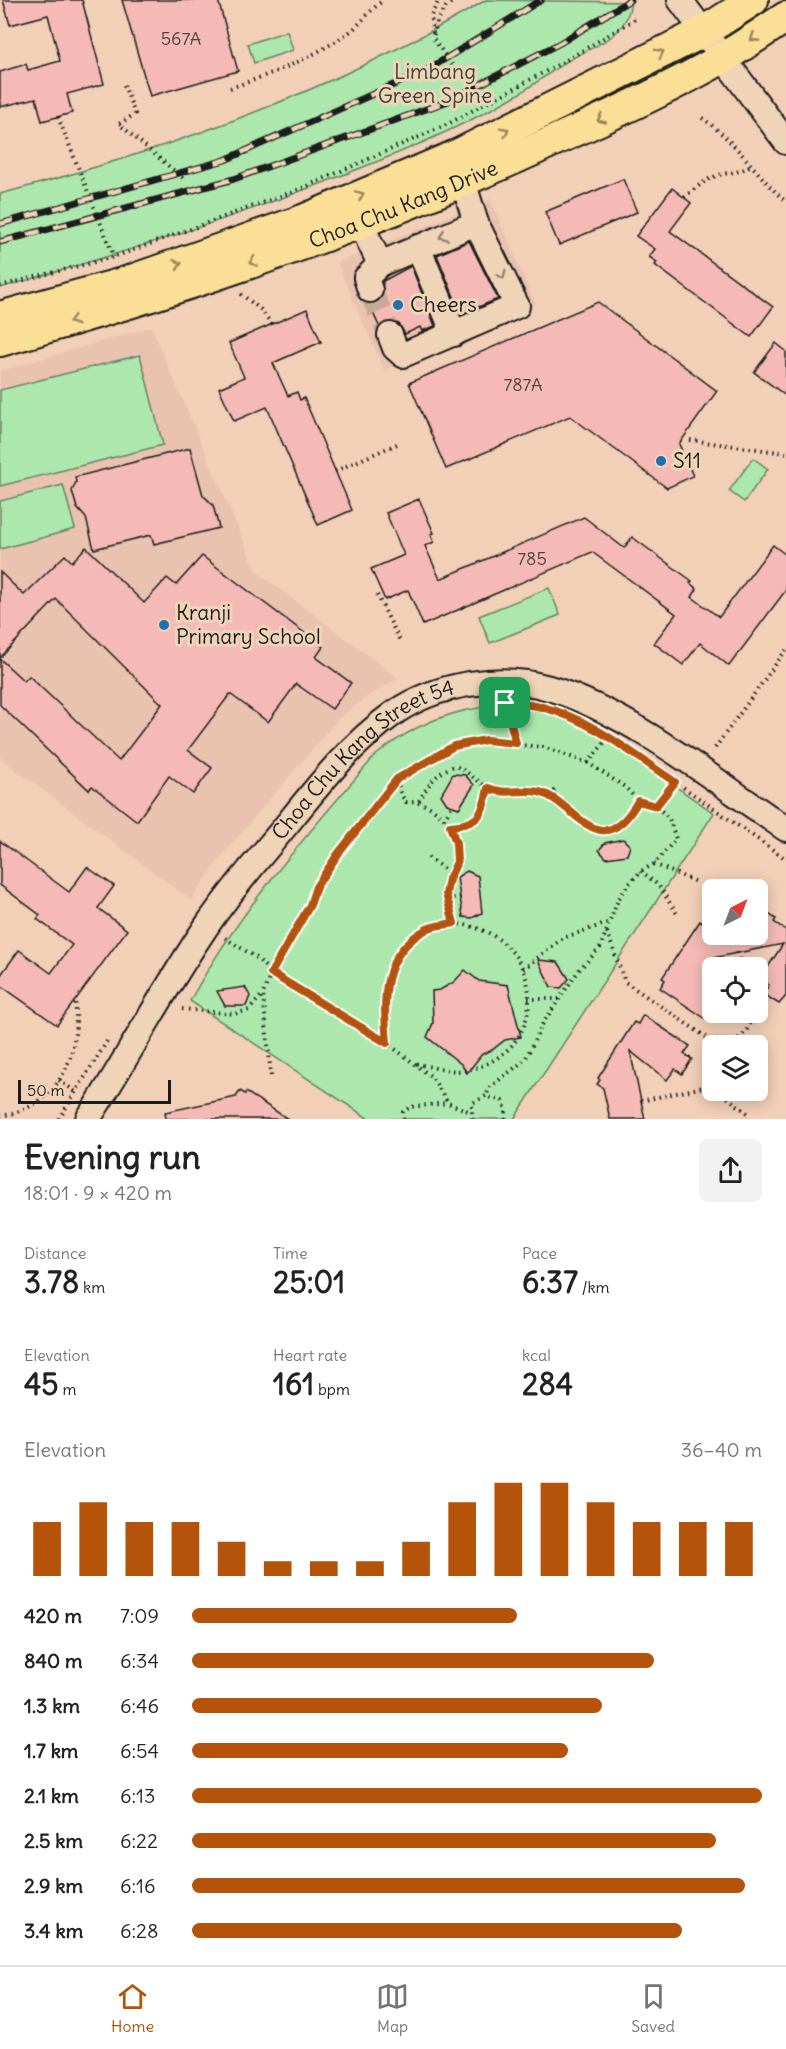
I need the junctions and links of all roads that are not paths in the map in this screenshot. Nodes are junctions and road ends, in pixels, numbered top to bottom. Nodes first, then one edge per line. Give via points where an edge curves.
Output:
1 (680, 0) edge
2 (753, 0) edge
3 (786, 17) edge
4 (703, 32) junction
5 (723, 58) junction
6 (786, 142) edge
7 (463, 181) junction
8 (476, 223) junction
9 (362, 224) junction
10 (418, 247) junction
11 (380, 264) junction
12 (370, 290) tunnel mouth
13 (0, 317) edge
14 (454, 334) junction
15 (390, 335) tunnel mouth
16 (0, 341) edge
17 (786, 829) edge
18 (88, 1119) edge

1 - 4 street
2 - 4 main road, Choa Chu Kang Drive
3 -> 5 main road, Choa Chu Kang Drive
4 - 5 street
13 -> 4 main road, Choa Chu Kang Drive via 123,283 303,220 459,154
5 - 6 street
5 -> 7 main road, Choa Chu Kang Drive via 654,95
7 - 8 street
7 - 9 main road, Choa Chu Kang Drive
8 -> 10 street
8 -> 14 street via 517,306
9 - 11 street
9 -> 16 main road, Choa Chu Kang Drive via 129,305
10 - 11 street
10 - 14 street
11 - 12 street via 366,278
14 - 15 street via 403,355
17 - 18 street, Choa Chu Kang Street 54 via 684,774 625,720 548,687 506,681 469,684 432,694 396,712 359,741 319,784 208,924

